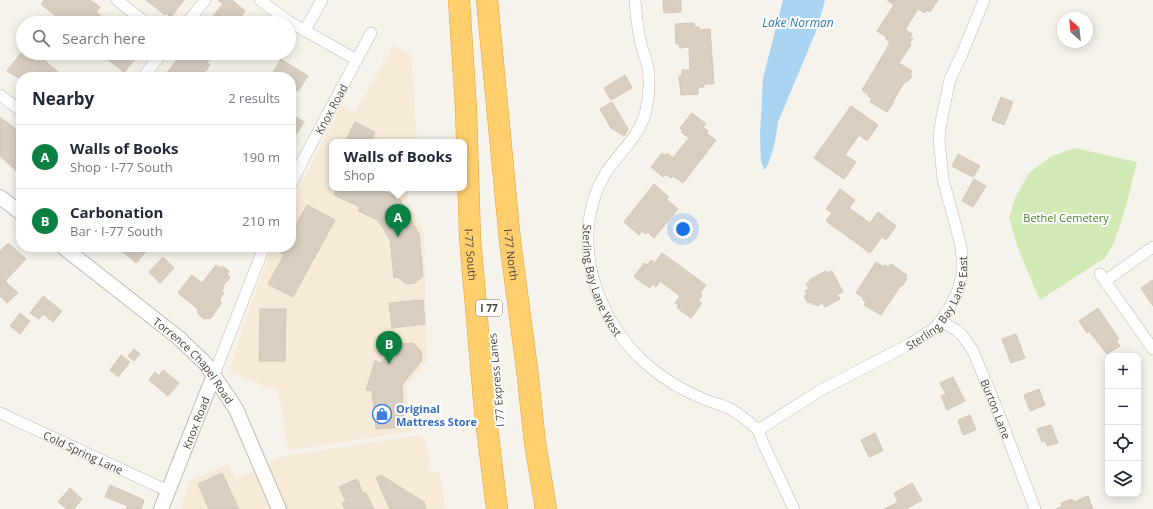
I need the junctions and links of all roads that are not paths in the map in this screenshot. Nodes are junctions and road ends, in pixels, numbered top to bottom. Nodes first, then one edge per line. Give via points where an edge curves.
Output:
1 (117, 0) edge
2 (205, 0) edge
3 (260, 0) edge
4 (322, 0) edge
5 (459, 0) edge
6 (487, 0) edge
7 (635, 0) edge
8 (984, 0) edge
9 (137, 16) edge
10 (192, 16) edge
11 (281, 16) edge
12 (296, 25) edge
13 (305, 30) junction
14 (371, 33) dead end
15 (156, 60) edge
16 (357, 60) junction
17 (147, 72) edge
18 (0, 95) edge
19 (16, 107) edge
20 (466, 108) junction
21 (467, 139) edge
22 (467, 140) edge
23 (296, 175) edge
24 (0, 197) edge
25 (16, 209) edge
26 (510, 241) junction
27 (1153, 247) edge
28 (69, 252) edge
29 (262, 252) edge
30 (941, 321) junction
31 (1153, 349) edge
32 (214, 375) junction
33 (0, 413) edge
34 (758, 430) junction
35 (168, 491) junction
36 (161, 509) edge
37 (279, 509) edge
38 (497, 509) edge
39 (510, 509) edge
40 (532, 509) edge
41 (546, 509) edge
42 (794, 509) edge
43 (1035, 509) edge

1 - 9 street
2 - 10 street
3 - 11 street
4 - 13 street
5 - 20 highway, I-77 South / I 77
6 - 26 highway, I-77 North / I 77
7 - 34 street, Sterling Bay Lane West via 640,41 648,69 646,112 636,135 618,155 593,198 589,226 589,266 603,305 628,347 666,380 686,392 741,415
8 - 30 street, Sterling Bay Lane East via 950,79 941,122 939,139 942,178 958,231 962,275 957,293
12 - 13 street
13 - 16 street
14 - 16 street, Knox Road
15 - 17 street
16 - 23 street, Knox Road
18 - 19 street
20 - 21 highway, I-77 South / I 77
20 - 39 highway, I 77 Express Lanes / I 77 via 483,237 498,410
22 - 38 highway, I-77 South / I 77 via 470,238 485,411
24 - 25 street
26 - 40 highway, I 77 Express Lanes / I 77 via 516,370
26 - 41 highway, I-77 North / I 77
27 - 31 street via 1103,277
28 - 32 street, Torrence Chapel Road via 179,338
29 - 32 street, Knox Road
30 - 34 street, Sterling Bay Lane East via 908,346 821,390
30 - 43 street, Burton Lane via 962,335 973,351
32 - 35 street, Knox Road
32 - 37 street, Torrence Chapel Road via 236,409
33 - 35 street, Cold Spring Lane
34 - 42 street
35 - 36 street, Knox Road

